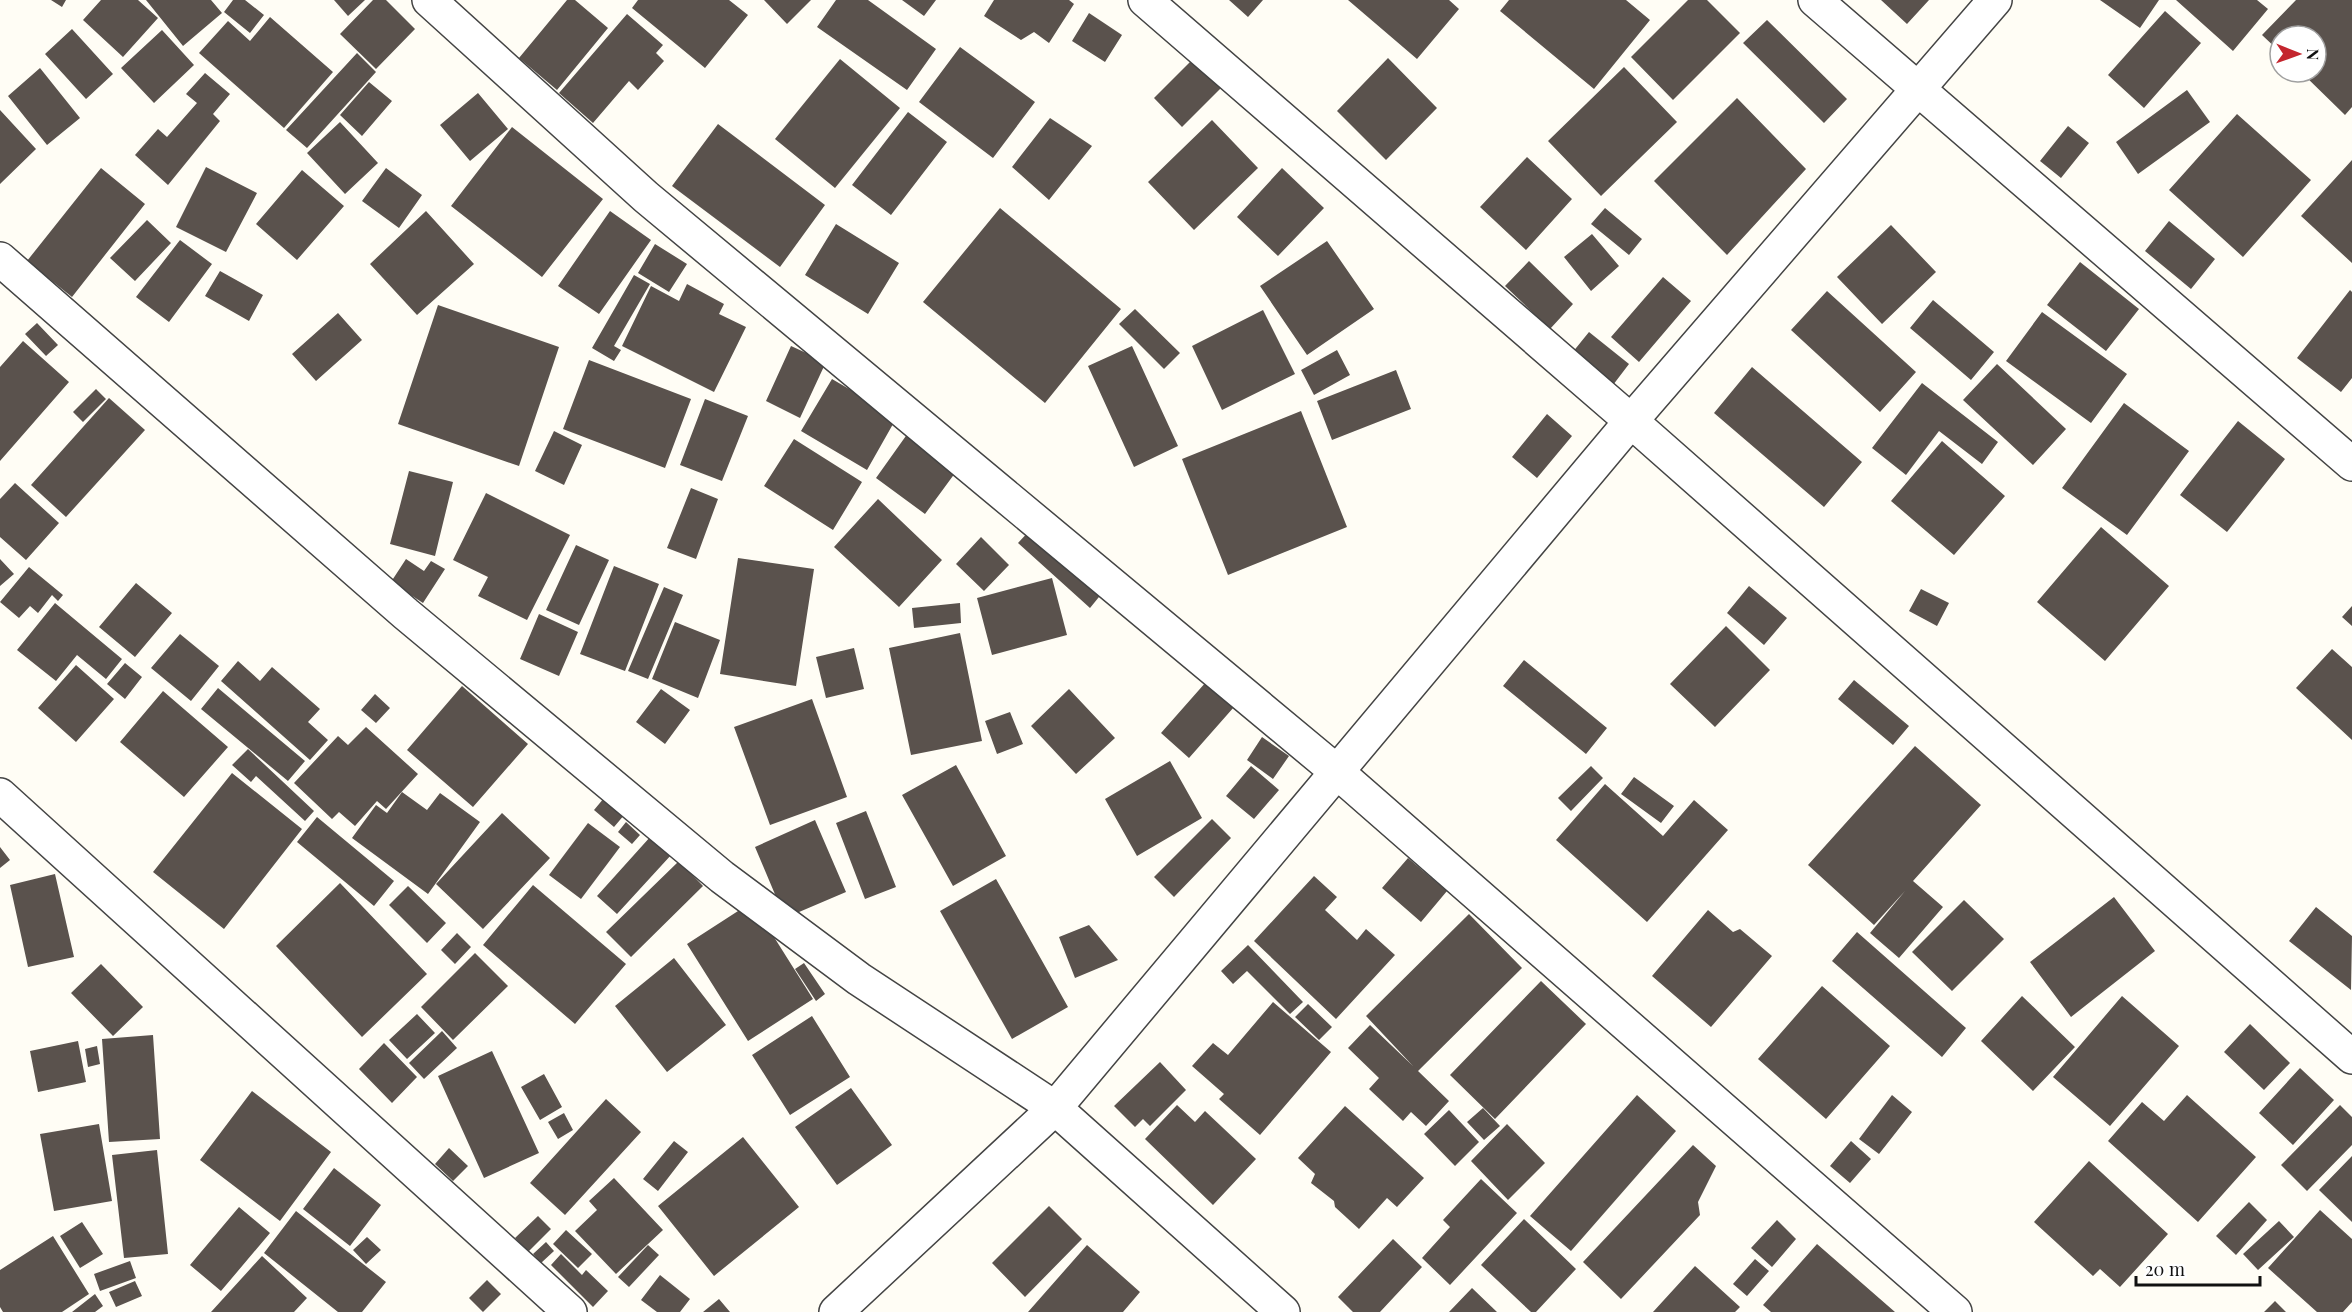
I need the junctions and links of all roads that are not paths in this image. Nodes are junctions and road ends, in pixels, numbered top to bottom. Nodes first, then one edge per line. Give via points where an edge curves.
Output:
1 (429, 0) edge
2 (1145, 0) edge
3 (1815, 0) edge
4 (1995, 0) edge
5 (1918, 91) junction
6 (0, 259) edge
7 (1631, 421) junction
8 (2352, 464) edge
9 (1336, 771) junction
10 (0, 795) edge
11 (2352, 1057) edge
12 (1055, 1107) junction
13 (570, 1312) edge
14 (836, 1312) edge
15 (1283, 1312) edge
16 (1955, 1312) edge

1 - 9 street via 646,197
2 - 7 street
3 - 5 street
4 - 5 street
5 - 7 street
5 - 8 street
6 - 12 street via 405,614 722,877 859,979
7 - 9 street
7 - 11 street
9 - 12 street
9 - 16 street
10 - 13 street
12 - 14 street
12 - 15 street

